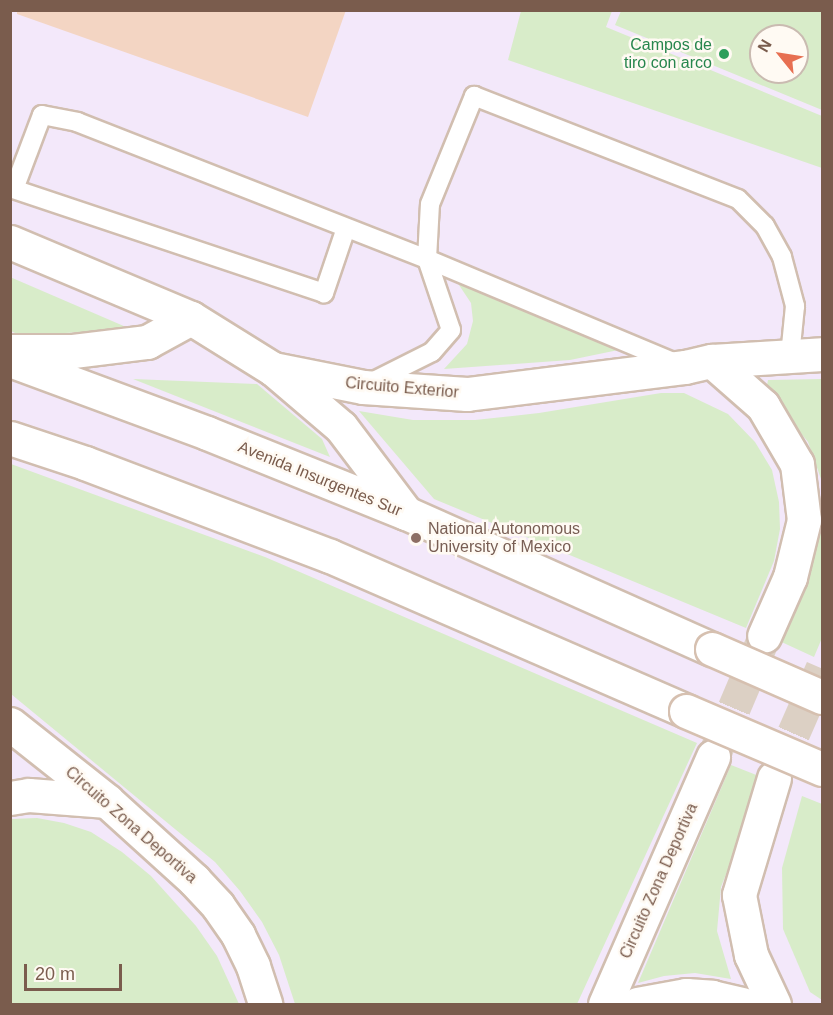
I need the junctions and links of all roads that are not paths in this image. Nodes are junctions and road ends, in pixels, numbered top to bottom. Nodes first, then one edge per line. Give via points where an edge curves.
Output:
1 (346, 228) junction
2 (10, 242) edge
3 (427, 259) junction
4 (191, 318) junction
5 (10, 351) edge
6 (822, 354) edge
7 (790, 356) junction
8 (10, 360) edge
9 (698, 364) junction
10 (273, 369) junction
11 (363, 387) junction
12 (10, 438) edge
13 (406, 513) junction
14 (764, 636) tunnel mouth
15 (822, 697) edge
16 (10, 724) edge
17 (713, 757) tunnel mouth
18 (822, 769) edge
19 (774, 778) tunnel mouth
20 (10, 798) edge
21 (107, 801) junction
22 (265, 1005) edge
23 (605, 1005) edge
24 (637, 1005) edge
25 (742, 1005) edge
26 (774, 1005) edge

1 - 1 lane via 77,122 42,115 14,189 324,293
1 - 3 lane
2 - 4 street, Circuito Exterior
3 - 7 lane via 430,204 474,96 738,199 765,226 782,257 795,306
3 - 9 lane
3 - 11 lane via 451,330 432,352
4 - 5 street via 147,342 73,351
4 - 10 street, Circuito Exterior
6 - 7 street, Circuito Exterior
7 - 9 street, Circuito Exterior
8 - 13 street, Avenida Insurgentes Sur
9 - 11 street, Circuito Exterior via 468,394
9 - 14 street via 764,406 797,464 804,520 790,577
10 - 11 street, Circuito Exterior
10 - 13 street via 341,427
12 - 18 street, bridge via 330,556
13 - 15 street, Avenida Insurgentes Sur, bridge
16 - 21 street, Circuito Zona Deportiva
17 - 23 street, Circuito Zona Deportiva
19 - 26 street via 739,895 751,955
20 - 21 street via 29,795
21 - 22 street, Circuito Zona Deportiva via 172,858 218,906 253,966
24 - 25 street via 686,995

